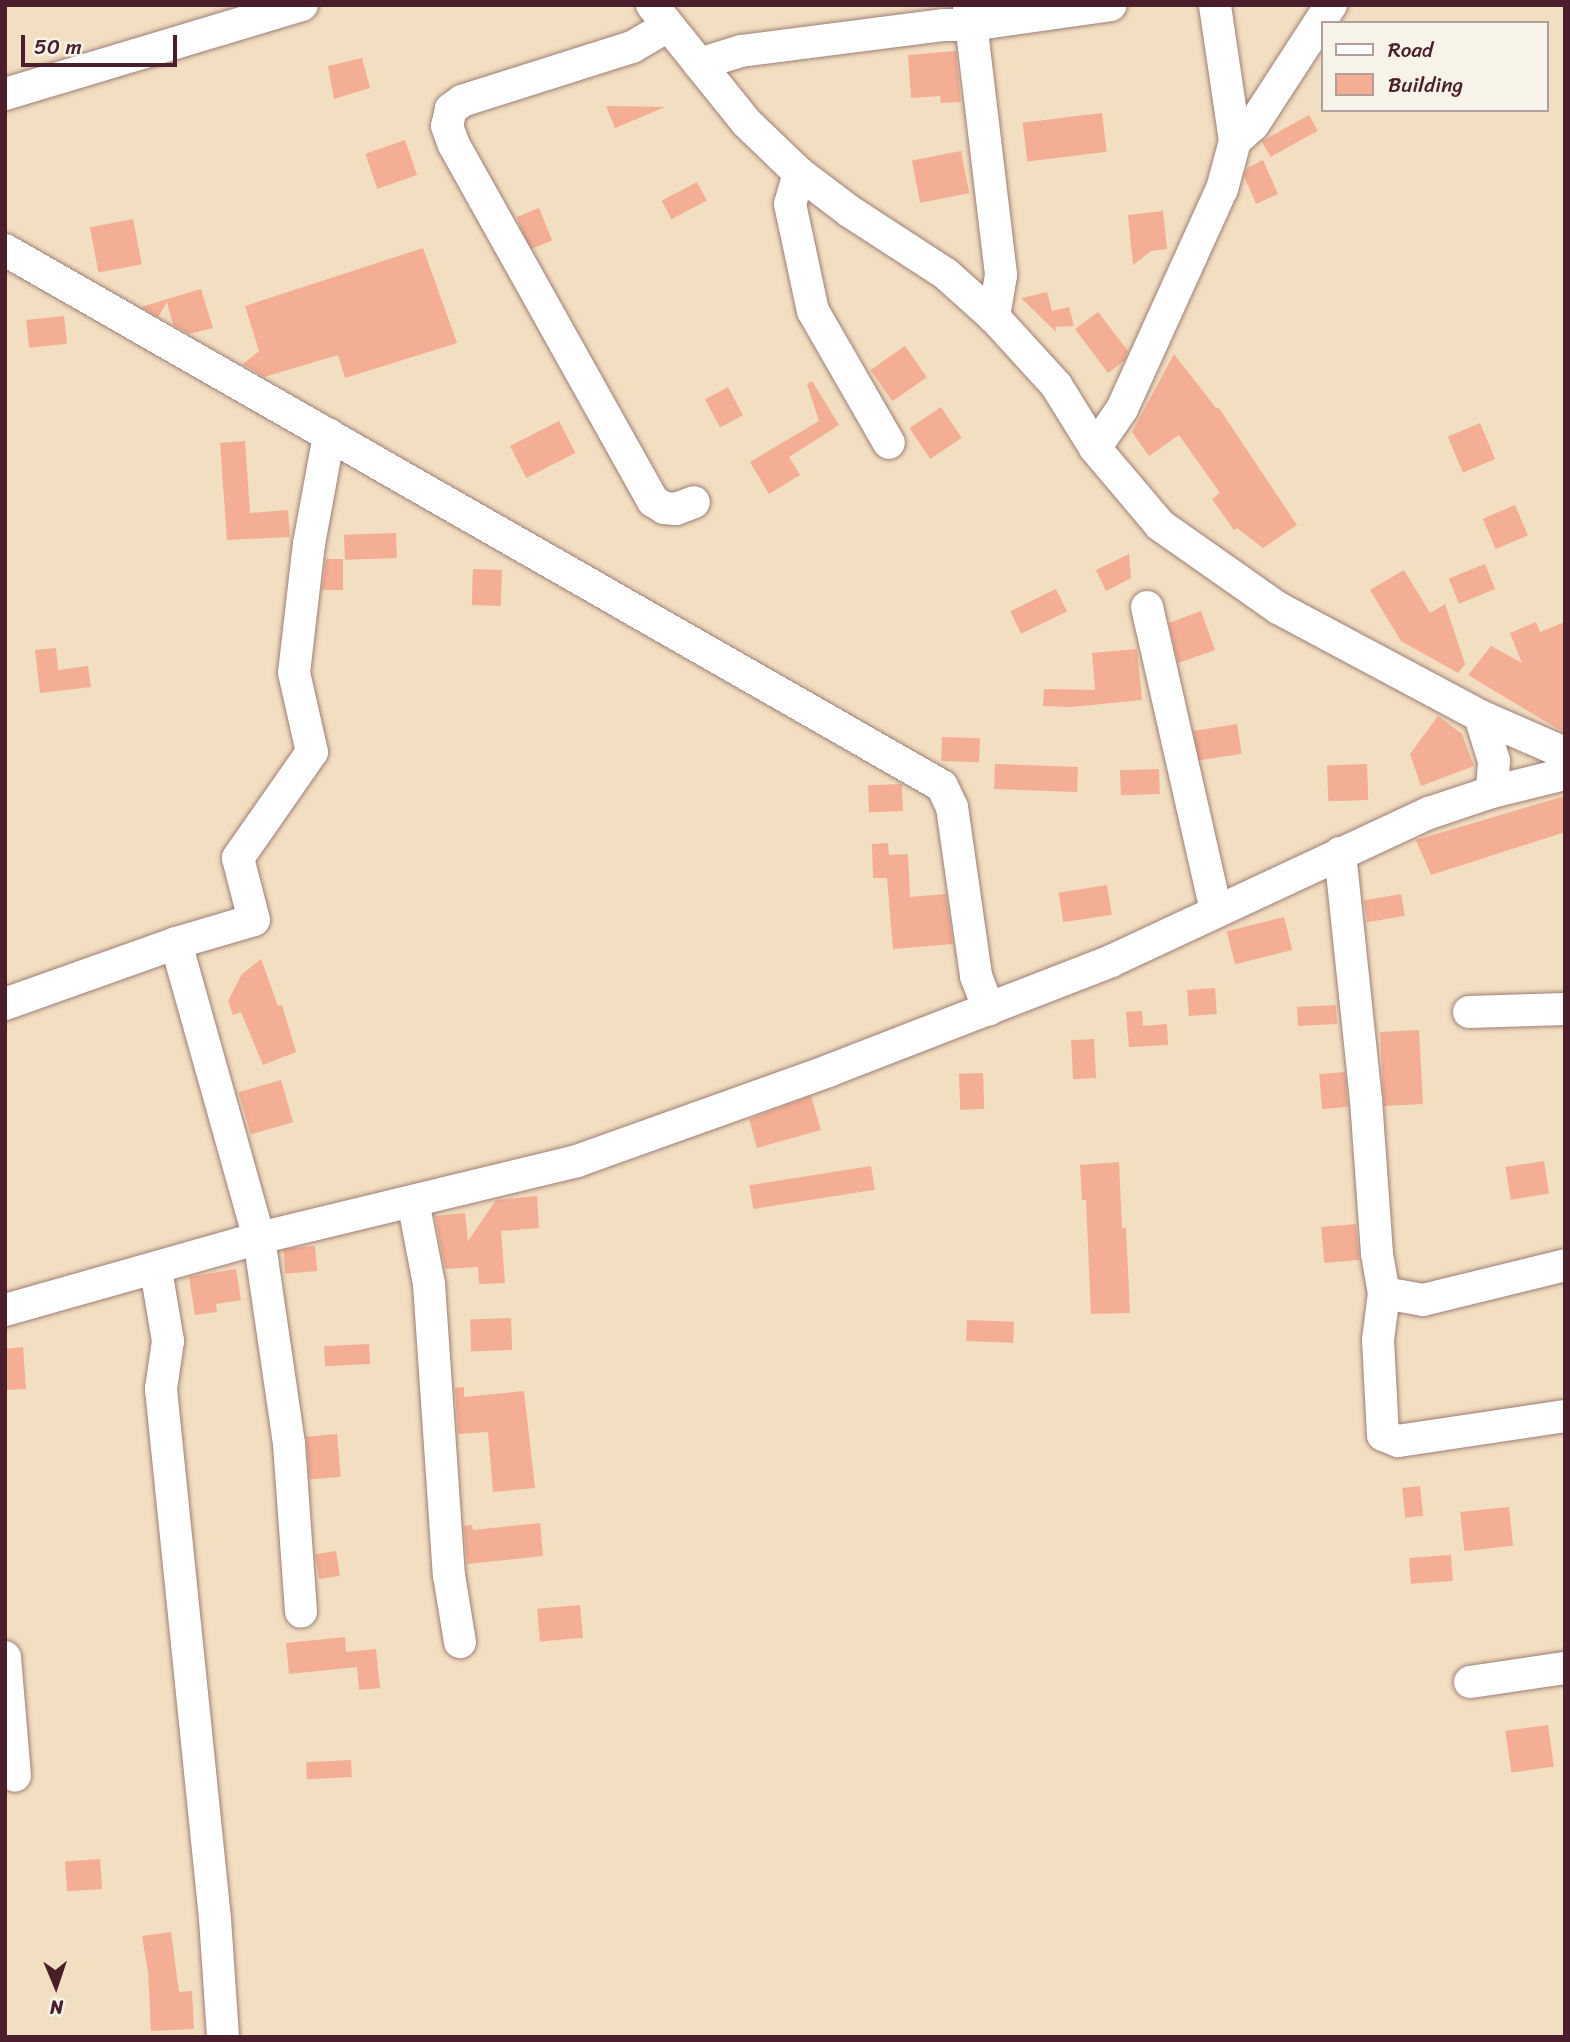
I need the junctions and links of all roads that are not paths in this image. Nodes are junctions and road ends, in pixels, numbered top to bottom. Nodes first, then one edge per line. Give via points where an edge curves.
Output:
1 (302, 5) edge
2 (1111, 5) edge
3 (1215, 5) edge
4 (1331, 5) edge
5 (970, 15) edge
6 (660, 16) edge
7 (699, 64) junction
8 (5, 94) edge
9 (1235, 141) junction
10 (799, 173) junction
11 (5, 250) edge
12 (994, 317) junction
13 (329, 435) junction
14 (889, 443) dead end
15 (1095, 448) junction
16 (694, 502) dead end
17 (1147, 607) dead end
18 (1480, 716) junction
19 (1565, 753) edge
20 (1565, 774) edge
21 (1492, 792) junction
22 (1340, 853) junction
23 (1216, 912) junction
24 (176, 943) junction
25 (5, 1004) edge
26 (1565, 1009) edge
27 (989, 1010) junction
28 (1469, 1012) dead end
29 (413, 1201) junction
30 (259, 1238) junction
31 (1565, 1265) edge
32 (156, 1270) junction
33 (1384, 1293) junction
34 (5, 1310) edge
35 (1565, 1416) edge
36 (301, 1612) dead end
37 (460, 1642) dead end
38 (5, 1657) edge
39 (1565, 1668) edge
40 (1470, 1682) dead end
41 (15, 1776) dead end
42 (223, 2037) edge

1 - 8 street
2 - 5 street
3 - 9 street
4 - 9 street via 1253,125
5 - 7 street via 944,25 741,51
5 - 12 street via 1000,275
6 - 7 street
6 - 16 street via 632,47 462,101 451,109 447,126 653,501 676,509
7 - 10 street via 747,123
9 - 15 street via 1222,188 1133,385
10 - 12 street via 946,274
10 - 14 street via 790,204 813,311
11 - 13 street
12 - 15 street via 1056,386
13 - 24 street via 309,544 294,673 312,752 238,858 254,920
13 - 27 street via 942,786 952,807 976,976
15 - 18 street via 1160,525 1212,564 1278,608
17 - 23 street
18 - 19 street
18 - 21 street via 1494,761
20 - 21 street
21 - 22 street via 1429,813
22 - 23 street
22 - 33 street
23 - 27 street
24 - 25 street
24 - 30 street
26 - 28 street
27 - 29 street via 577,1161
29 - 30 street
29 - 37 street via 429,1284 449,1575
30 - 32 street
30 - 36 street via 289,1444
31 - 33 street via 1423,1300
32 - 34 street
32 - 42 street via 167,1341 161,1389 214,1905
33 - 35 street via 1378,1340 1382,1435 1398,1441
38 - 41 street
39 - 40 street

